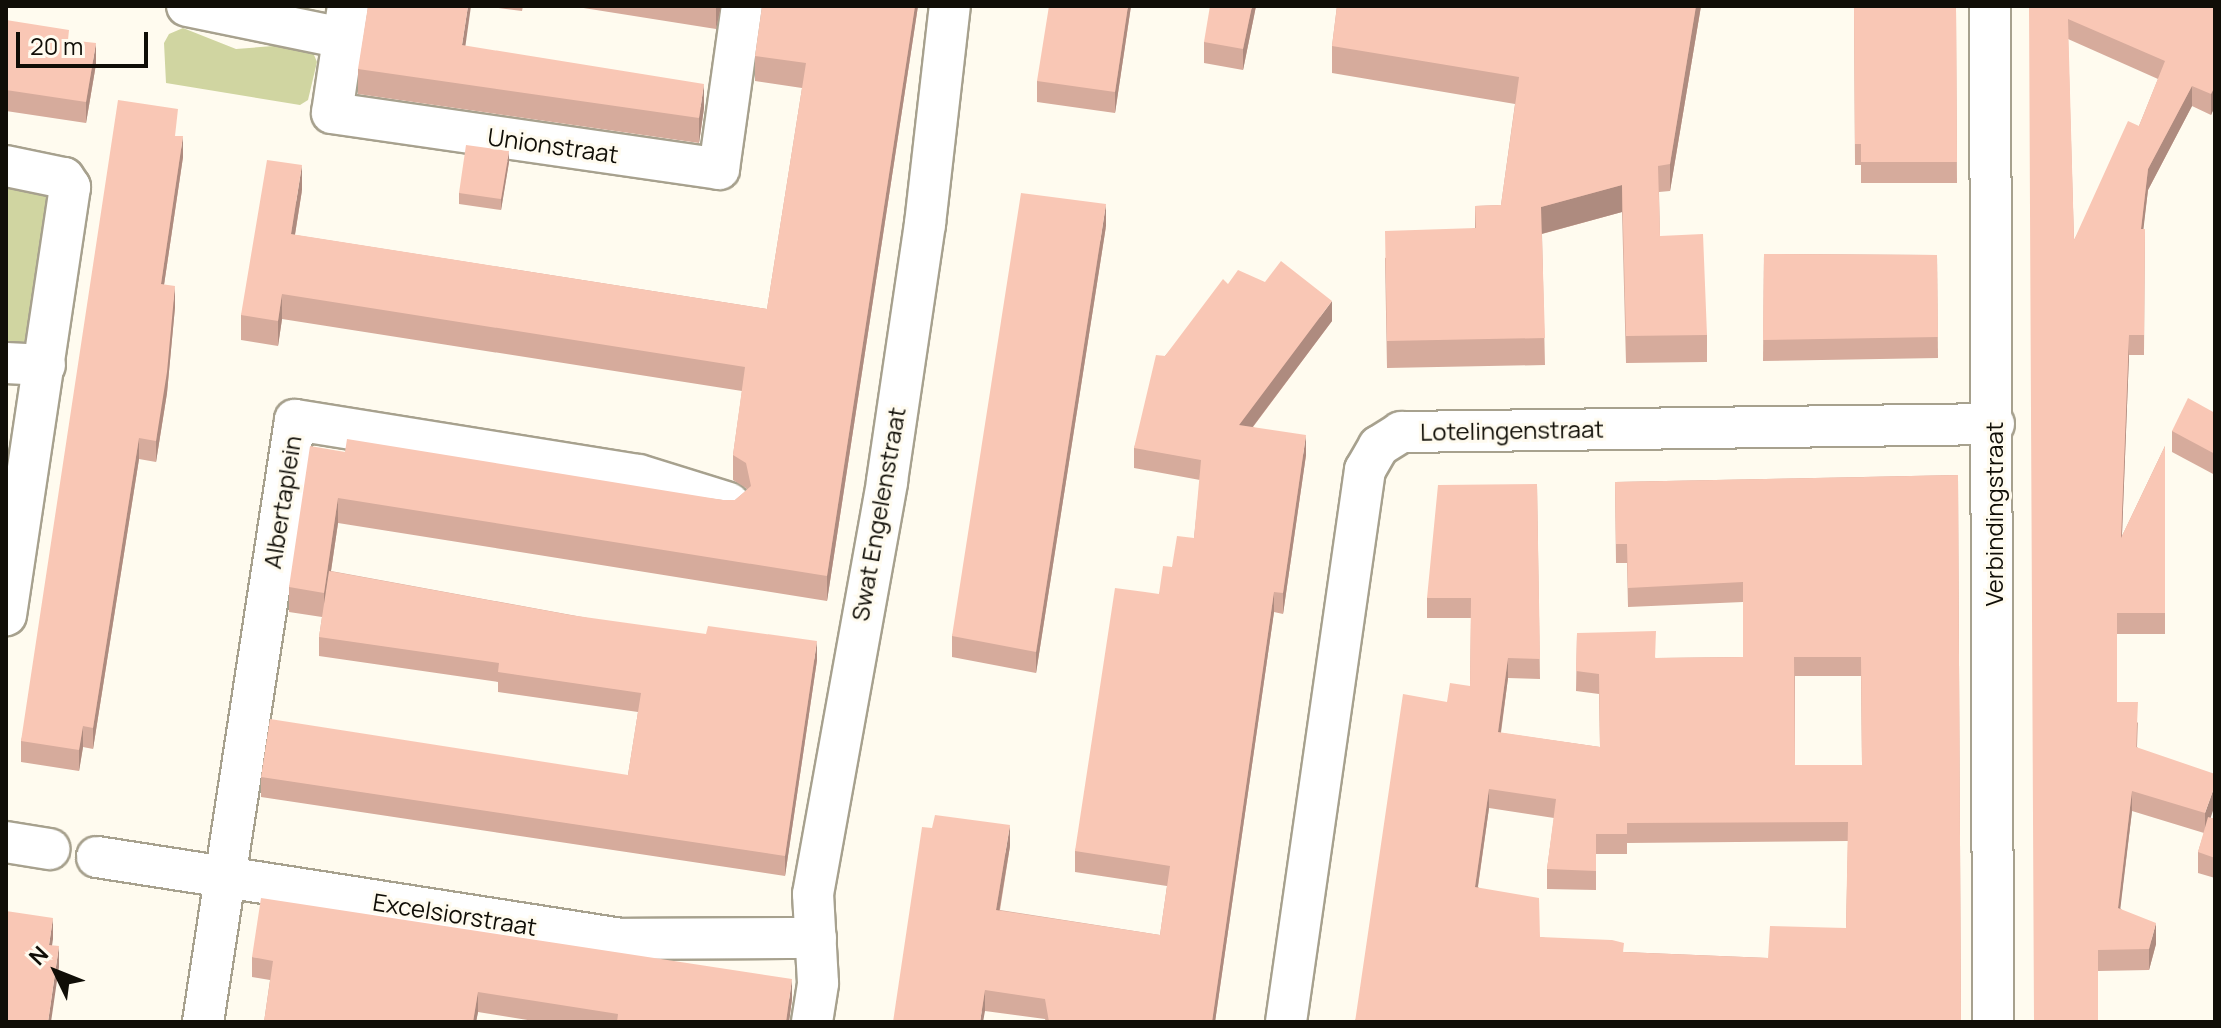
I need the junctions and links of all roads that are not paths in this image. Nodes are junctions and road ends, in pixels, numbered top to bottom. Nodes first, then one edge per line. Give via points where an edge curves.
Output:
1 (187, 6) edge
2 (742, 6) edge
3 (950, 6) edge
4 (1990, 6) edge
5 (346, 22) edge
6 (6, 166) edge
7 (25, 364) edge
8 (1994, 424) junction
9 (729, 503) edge
10 (6, 615) edge
11 (6, 842) edge
12 (49, 849) dead end
13 (97, 857) dead end
14 (227, 879) junction
15 (816, 938) junction
16 (203, 1022) edge
17 (812, 1022) edge
18 (1286, 1022) edge
19 (1993, 1022) edge

1 - 5 street
2 - 5 street, Unionstraat via 719,169 332,113
3 - 15 street, Swat Engelenstraat via 887,481 813,894
4 - 8 street, Verbindingstraat
6 - 7 street via 64,178 70,187
7 - 10 street
8 - 18 street, Lotelingenstraat via 1401,432 1379,446 1365,470
8 - 19 street, Verbindingstraat
9 - 14 street, Albertaplein via 639,475 295,420
11 - 12 street
13 - 14 street, Excelsiorstraat
14 - 15 street, Excelsiorstraat via 621,939
14 - 16 street
15 - 17 street, Swat Engelenstraat via 818,983

